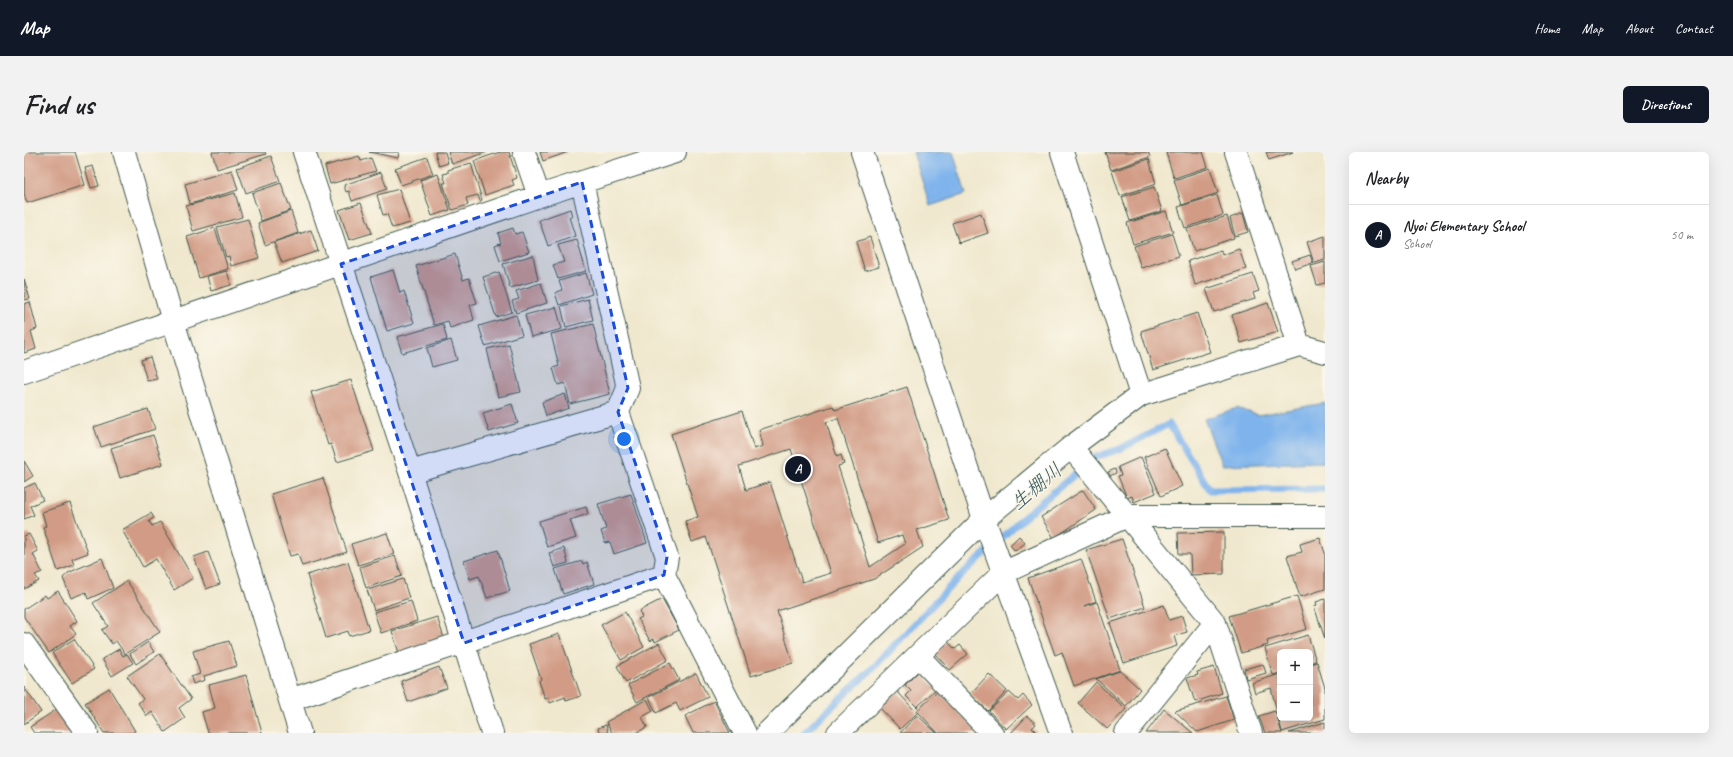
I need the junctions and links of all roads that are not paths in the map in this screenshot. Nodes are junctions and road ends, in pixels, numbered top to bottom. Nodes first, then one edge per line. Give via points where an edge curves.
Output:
1 (124, 152) edge
2 (304, 152) edge
3 (524, 152) edge
4 (675, 152) edge
5 (862, 152) edge
6 (1062, 152) edge
7 (1236, 152) edge
8 (582, 182) junction
9 (539, 196) junction
10 (341, 264) junction
11 (173, 321) junction
12 (1299, 345) junction
13 (1325, 352) edge
14 (24, 372) edge
15 (1141, 395) junction
16 (618, 412) junction
17 (1073, 449) junction
18 (410, 472) junction
19 (1127, 516) junction
20 (1325, 516) edge
21 (985, 524) junction
22 (1001, 568) junction
23 (664, 575) junction
24 (1215, 623) junction
25 (464, 643) junction
26 (24, 644) edge
27 (918, 656) junction
28 (290, 700) junction
29 (844, 731) edge
30 (86, 733) edge
31 (300, 733) edge
32 (492, 733) edge
33 (745, 733) edge
34 (767, 733) edge
35 (992, 733) edge
36 (1062, 733) edge
37 (1126, 733) edge
38 (1251, 733) edge

1 - 11 street
2 - 10 street
3 - 9 street
4 - 8 street
5 - 21 street
6 - 15 street
7 - 12 street
8 - 9 street
8 - 16 street via 628,388
9 - 10 street
10 - 11 street
10 - 18 street
11 - 14 street
11 - 28 street
12 - 13 street
12 - 15 street
15 - 17 street
16 - 18 street
16 - 23 street via 667,557
17 - 19 street
17 - 21 street
18 - 25 street
19 - 20 street
19 - 22 street
19 - 24 street
21 - 22 street
21 - 34 street
22 - 27 street
22 - 36 street
23 - 25 street
23 - 33 street
24 - 37 street
24 - 38 street
25 - 28 street
25 - 32 street
26 - 30 street
27 - 29 street
27 - 35 street
28 - 31 street

